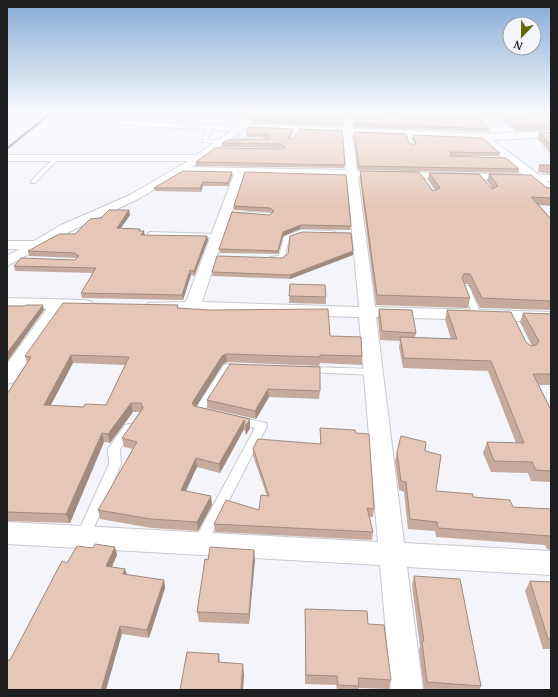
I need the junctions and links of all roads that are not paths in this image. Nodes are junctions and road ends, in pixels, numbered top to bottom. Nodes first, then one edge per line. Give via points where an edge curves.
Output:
1 (220, 145) joint
2 (223, 145) edge
3 (348, 145) edge
4 (491, 145) edge
5 (7, 158) edge
6 (56, 158) junction
7 (198, 158) junction
8 (181, 170) junction
9 (240, 171) junction
10 (352, 174) junction
11 (374, 174) edge
12 (390, 174) edge
13 (534, 178) junction
14 (551, 178) edge
15 (33, 182) dead end
16 (551, 191) edge
17 (240, 214) edge
18 (270, 214) edge
19 (150, 234) edge
20 (352, 234) junction
21 (217, 236) junction
22 (7, 245) edge
23 (37, 245) junction
24 (261, 258) edge
25 (28, 260) edge
26 (10, 261) edge
27 (465, 287) edge
28 (7, 303) edge
29 (59, 304) junction
30 (98, 305) edge
31 (137, 306) edge
32 (192, 307) junction
33 (368, 311) junction
34 (477, 315) junction
35 (551, 317) edge
36 (250, 368) edge
37 (296, 370) edge
38 (374, 372) junction
39 (7, 378) edge
40 (134, 421) edge
41 (7, 533) edge
42 (83, 537) junction
43 (200, 544) junction
44 (391, 554) junction
45 (551, 563) edge
46 (407, 690) edge

1 - 2 lane
1 - 7 street
3 - 10 street
4 - 13 street
5 - 6 street
6 - 7 street
6 - 15 lane
7 - 8 street
8 - 9 street
8 - 23 street via 134,198 95,214
9 - 10 street
9 - 21 street via 229,213
10 - 11 street
10 - 20 street
12 - 13 street via 421,178
13 - 14 street
13 - 16 street
17 - 18 lane
19 - 21 lane
20 - 24 lane via 301,232 286,238 282,258
20 - 33 street
21 - 32 street via 213,256
22 - 23 street
23 - 26 street
25 - 26 lane
27 - 34 lane
28 - 29 street
29 - 30 street
29 - 39 street
31 - 32 street
32 - 33 street
33 - 34 street
33 - 38 street
34 - 35 street via 513,320
36 - 43 lane via 227,368 199,411 262,426
37 - 38 lane
38 - 44 street
40 - 42 lane via 114,449 115,464
41 - 42 street
42 - 43 street
43 - 44 street
44 - 45 street
44 - 46 street

